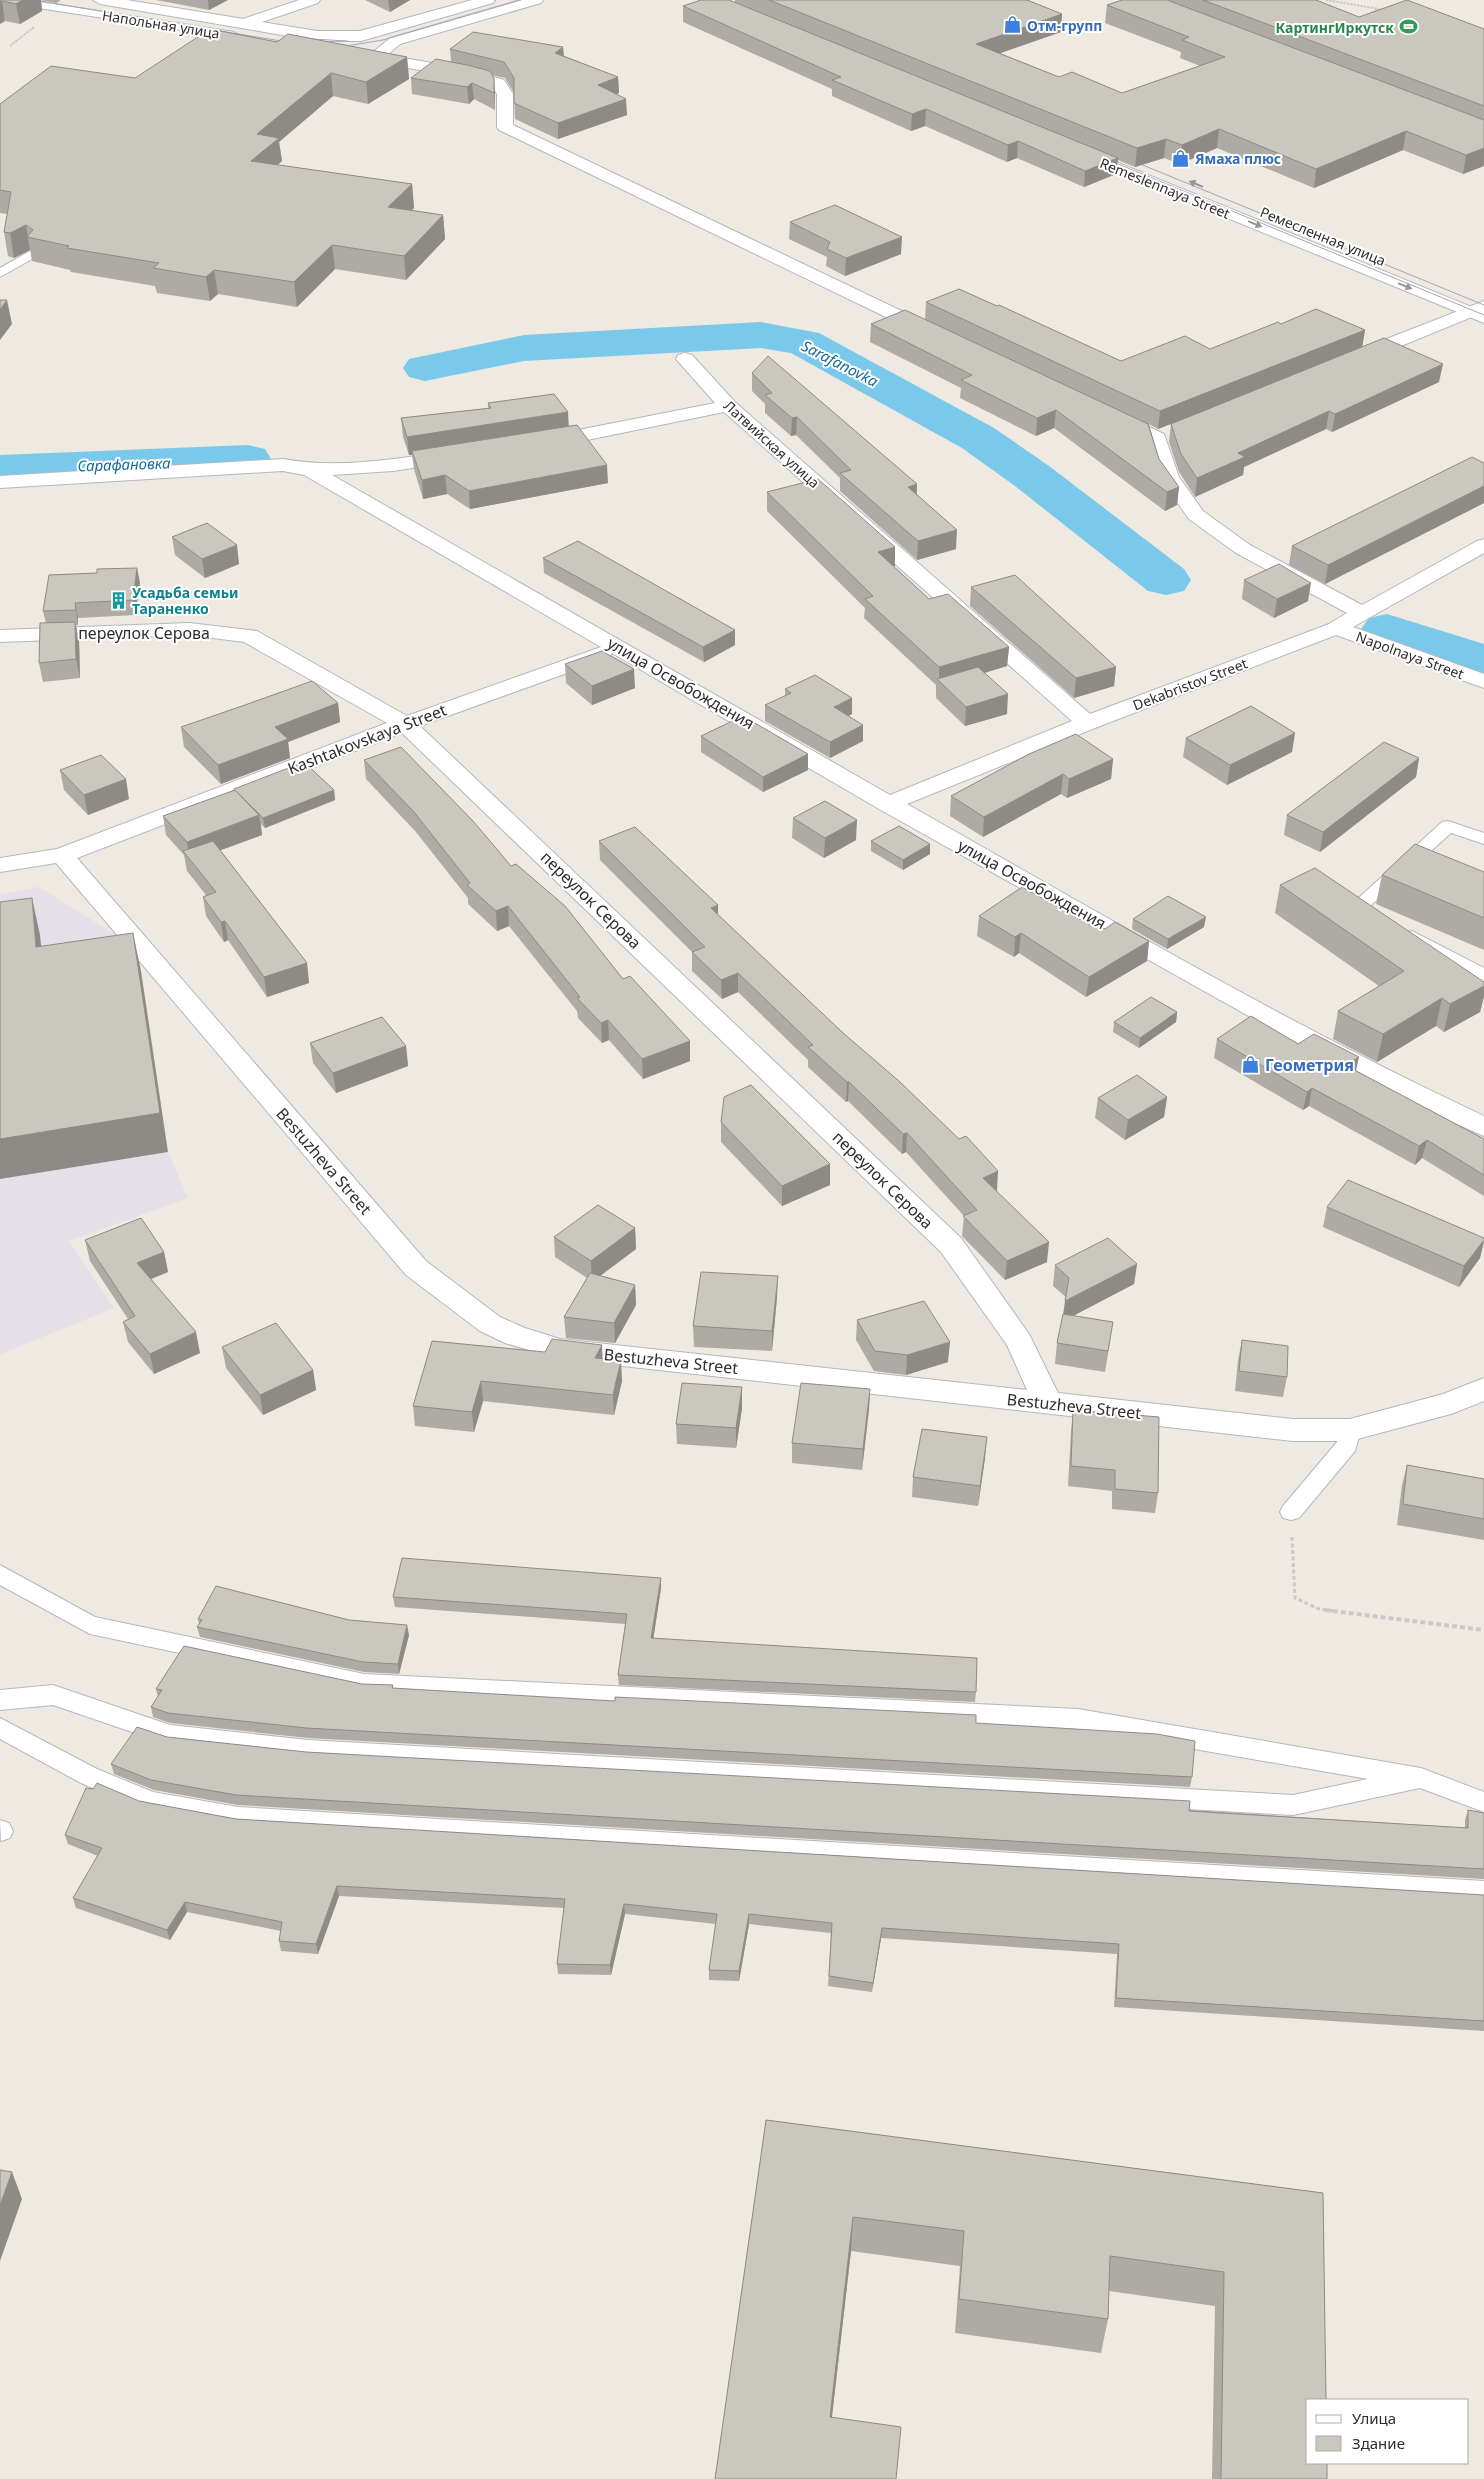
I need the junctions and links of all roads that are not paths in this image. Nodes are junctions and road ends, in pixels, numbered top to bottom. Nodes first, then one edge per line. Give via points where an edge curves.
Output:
1 (6, 0) edge
2 (100, 0) edge
3 (313, 0) edge
4 (488, 0) edge
5 (536, 0) edge
6 (242, 24) junction
7 (249, 38) edge
8 (1078, 136) edge
9 (1064, 146) edge
10 (30, 255) edge
11 (0, 273) edge
12 (1480, 310) edge
13 (943, 337) edge
14 (686, 359) dead end
15 (1340, 364) edge
16 (728, 406) junction
17 (1103, 413) edge
18 (1175, 430) edge
19 (1157, 438) junction
20 (528, 446) edge
21 (471, 455) edge
22 (310, 470) junction
23 (0, 482) edge
24 (1484, 546) edge
25 (1362, 613) junction
26 (1336, 628) junction
27 (0, 636) edge
28 (619, 647) junction
29 (1484, 681) edge
30 (1087, 723) junction
31 (405, 724) junction
32 (887, 804) junction
33 (1484, 839) edge
34 (62, 855) junction
35 (0, 865) edge
36 (1484, 976) edge
37 (1484, 1127) edge
38 (1484, 1389) edge
39 (1048, 1403) junction
40 (1350, 1430) junction
41 (1291, 1512) road end
42 (0, 1574) edge
43 (0, 1700) edge
44 (0, 1728) edge
45 (1421, 1778) junction
46 (1484, 1802) edge
47 (1484, 1892) edge

1 - 7 lane, Напольная улица
2 - 6 street, Напольная улица
3 - 6 street
4 - 6 street, Напольная улица via 361,36 317,36
5 - 13 street via 395,41 371,57 498,83 505,94 505,127
12 -> 8 street, Ремесленная улица
9 -> 12 street, Remeslennaya Street
10 - 11 lane
12 - 15 street
14 - 16 street, Латвийская улица
16 - 20 street
16 - 30 street, Латвийская улица
17 - 19 street
18 - 19 street
19 - 25 street via 1169,477 1196,515 1244,549
21 - 22 street via 393,465
22 - 23 street, улица Освобождения via 283,465
22 - 28 street, улица Освобождения
24 - 25 street, Dekabristov Street
25 - 26 street, Dekabristov Street
26 - 29 street, Napolnaya Street
26 - 30 street, Dekabristov Street
27 - 31 street, переулок Серова via 189,629 249,636
28 - 31 street, Kashtakovskaya Street
28 - 32 street, улица Освобождения
30 - 32 street, Dekabristov Street
31 - 34 street, Kashtakovskaya Street
31 - 39 street, переулок Серова via 951,1245 1019,1341
32 - 37 street, улица Освобождения via 1385,1081
33 - 36 lane via 1448,826 1359,907
34 - 35 street, Kashtakovskaya Street
34 - 39 street, Bestuzheva Street via 416,1268 492,1325 560,1349
38 - 40 street, Bestuzheva Street via 1451,1402
39 - 40 street, Bestuzheva Street via 1293,1430
40 - 41 lane via 1347,1445
42 - 45 lane via 90,1625 364,1683 1078,1720
43 - 45 lane via 53,1695 170,1735 308,1750 1283,1805
44 - 47 lane via 89,1776 151,1802 238,1817
45 - 46 lane

